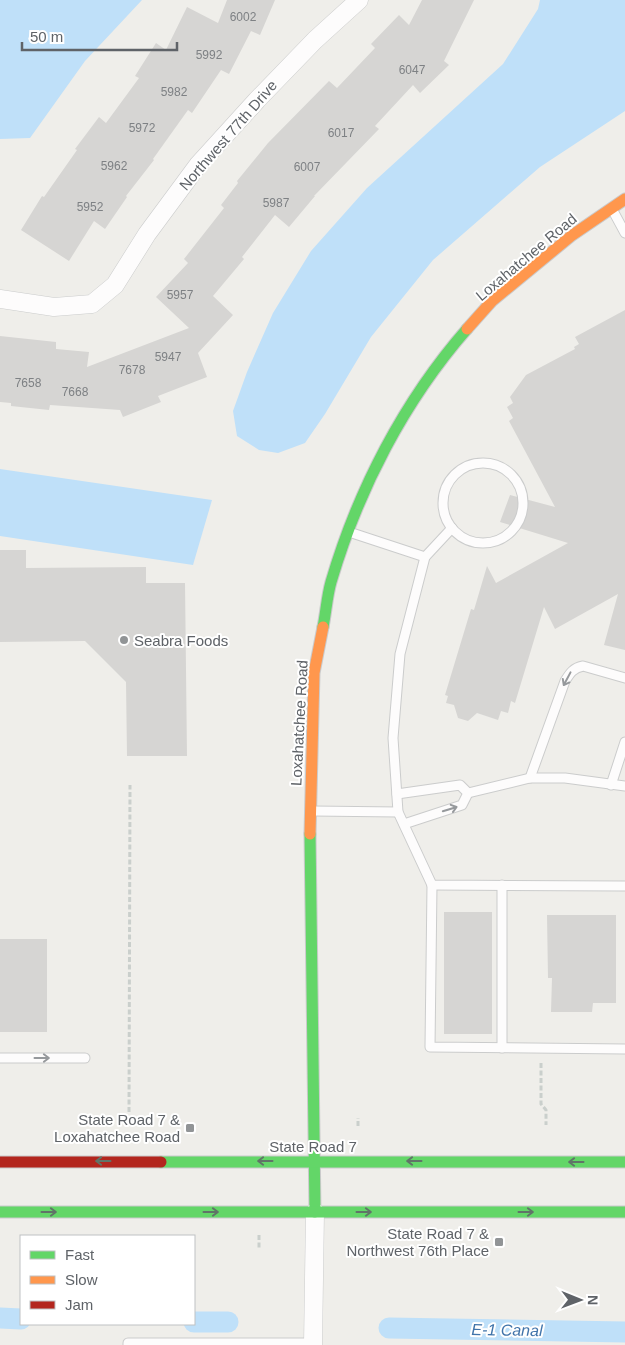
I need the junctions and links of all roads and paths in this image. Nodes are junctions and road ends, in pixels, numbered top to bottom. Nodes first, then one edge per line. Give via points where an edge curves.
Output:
1 (359, 0) edge
2 (625, 199) edge
3 (612, 208) junction
4 (625, 233) edge
5 (0, 299) edge
6 (452, 528) junction
7 (349, 532) junction
8 (425, 557) junction
9 (625, 678) edge
10 (625, 742) edge
11 (530, 778) junction
12 (611, 784) junction
13 (130, 785) dead end
14 (625, 786) edge
15 (468, 793) junction
16 (397, 794) junction
17 (311, 811) junction
18 (398, 812) junction
19 (404, 824) junction
20 (432, 885) junction
21 (502, 885) junction
22 (625, 886) edge
23 (502, 1048) junction
24 (625, 1050) edge
25 (0, 1058) edge
26 (85, 1058) dead end
27 (541, 1063) dead end
28 (129, 1112) dead end
29 (358, 1118) dead end
30 (546, 1125) dead end
31 (358, 1126) dead end
32 (314, 1161) junction
33 (0, 1162) edge
34 (625, 1162) edge
35 (0, 1212) edge
36 (315, 1212) junction
37 (625, 1212) edge
38 (259, 1235) dead end
39 (259, 1250) dead end
40 (260, 1344) edge
41 (313, 1344) edge
42 (128, 1345) edge

1 - 5 street, Northwest 77th Drive via 270,87 198,165 147,234 115,285 92,304 54,307
2 - 3 main road, Loxahatchee Road
3 - 4 lane
3 - 7 main road, Loxahatchee Road via 571,236 492,301 444,355 401,419 358,504
6 - 6 lane via 473,542 487,543 510,533 518,523 524,497 512,473 488,462 474,463 452,477 445,489 443,502 445,516
6 - 8 lane
7 - 8 lane
7 - 17 main road, Loxahatchee Road via 331,583 314,672
8 - 16 lane via 400,654 393,738
9 -> 11 lane via 583,666 571,671
10 - 12 lane
11 - 12 lane via 565,778
11 - 15 lane
12 - 14 lane
13 - 28 path
15 - 16 lane via 460,785
19 -> 15 lane via 462,805
16 - 18 lane
17 - 18 lane
17 - 32 main road, Loxahatchee Road
18 - 19 lane
19 - 20 lane
20 - 21 lane
20 - 23 lane via 430,1047
21 - 22 lane
21 - 23 lane
23 - 24 lane
25 -> 26 lane
27 - 30 path via 540,1104 546,1110
29 - 31 path
32 -> 33 main road, State Road 7
34 -> 32 main road, State Road 7
32 - 36 main road, Loxahatchee Road
35 -> 36 main road
36 -> 37 main road
36 - 41 street
38 - 39 path
40 - 41 lane
40 - 42 lane

